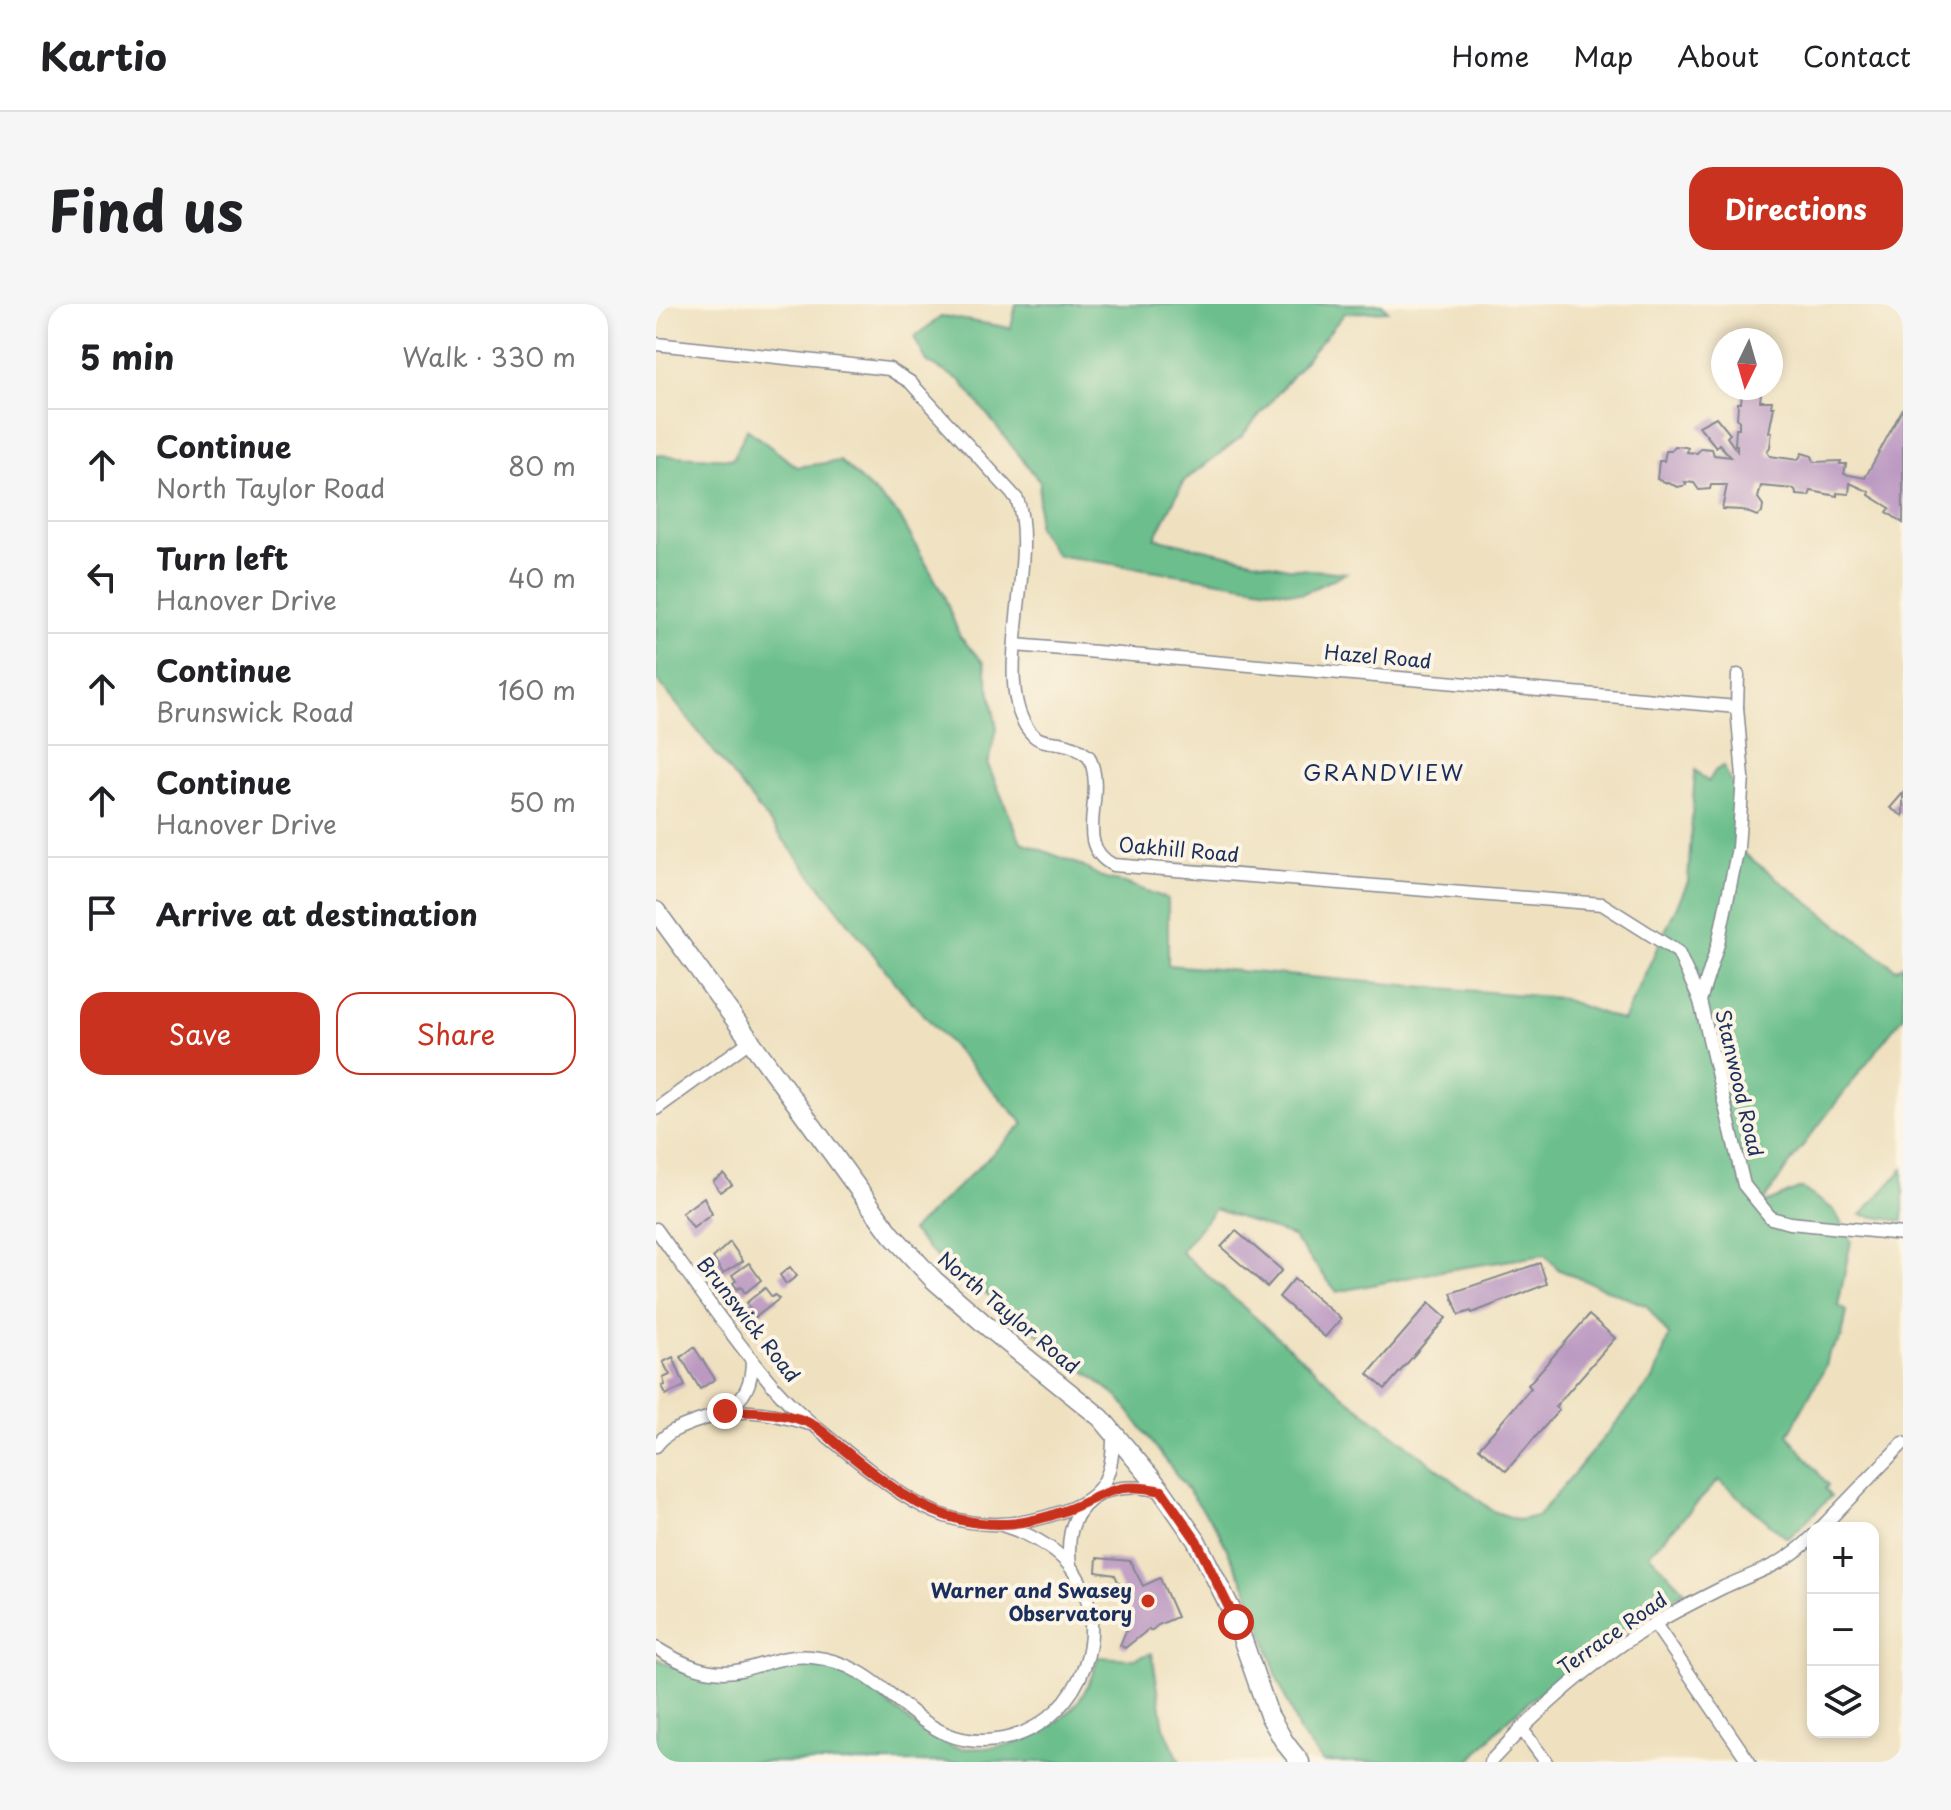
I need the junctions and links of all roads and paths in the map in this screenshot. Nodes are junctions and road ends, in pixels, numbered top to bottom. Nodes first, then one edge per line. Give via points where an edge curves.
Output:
1 (656, 344) edge
2 (1015, 645) junction
3 (1738, 675) dead end
4 (1737, 707) junction
5 (656, 911) edge
6 (1700, 1001) junction
7 (750, 1041) junction
8 (656, 1109) edge
9 (656, 1229) edge
10 (1903, 1234) edge
11 (752, 1359) junction
12 (725, 1411) junction
13 (813, 1425) junction
14 (1113, 1429) junction
15 (661, 1432) edge
16 (1903, 1443) edge
17 (656, 1446) edge
18 (1162, 1491) junction
19 (1090, 1499) junction
20 (1827, 1522) edge
21 (1002, 1525) junction
22 (1807, 1541) edge
23 (1070, 1566) junction
24 (1655, 1624) junction
25 (656, 1648) edge
26 (1521, 1728) junction
27 (1300, 1762) edge
28 (1490, 1762) edge
29 (1546, 1762) edge
30 (1749, 1762) edge

1 - 2 street, Oakhill Road via 889,369 910,382 1017,499 1023,514
2 - 4 street, Hazel Road
2 - 6 street, Oakhill Road via 1013,678 1024,723 1036,738 1089,757 1096,779 1091,845 1099,858 1113,865 1602,904 1678,952
3 - 4 street, Stanwood Road
4 - 6 street, Stanwood Road via 1743,777 1738,848
5 - 7 street, North Taylor Road
6 - 10 street, Stanwood Road via 1744,1185 1760,1206 1771,1218 1790,1223
7 - 8 street
7 - 14 street, North Taylor Road via 914,1260
9 - 11 street, Brunswick Road
11 - 12 street via 748,1389
11 - 13 street, Brunswick Road
12 - 13 street via 757,1412
12 - 15 street
13 - 21 street, Brunswick Road via 918,1504 955,1519
14 - 18 street, North Taylor Road
14 - 19 street via 1109,1475
15 - 17 street
16 - 20 street
18 - 19 street, Brunswick Road via 1123,1487
18 - 27 street, North Taylor Road via 1196,1540 1234,1615 1269,1715
19 - 21 street, Brunswick Road via 1036,1520
19 - 23 street via 1071,1531
21 - 23 street via 1035,1539
22 - 24 street, Terrace Road via 1787,1559
23 - 25 street via 1083,1591 1089,1655 1072,1695 1052,1716 1011,1737 976,1741 947,1736 922,1722 863,1672 838,1661 782,1658 742,1670 711,1671
24 - 26 street, Terrace Road
24 - 30 street
26 - 28 street, Terrace Road
26 - 29 street

